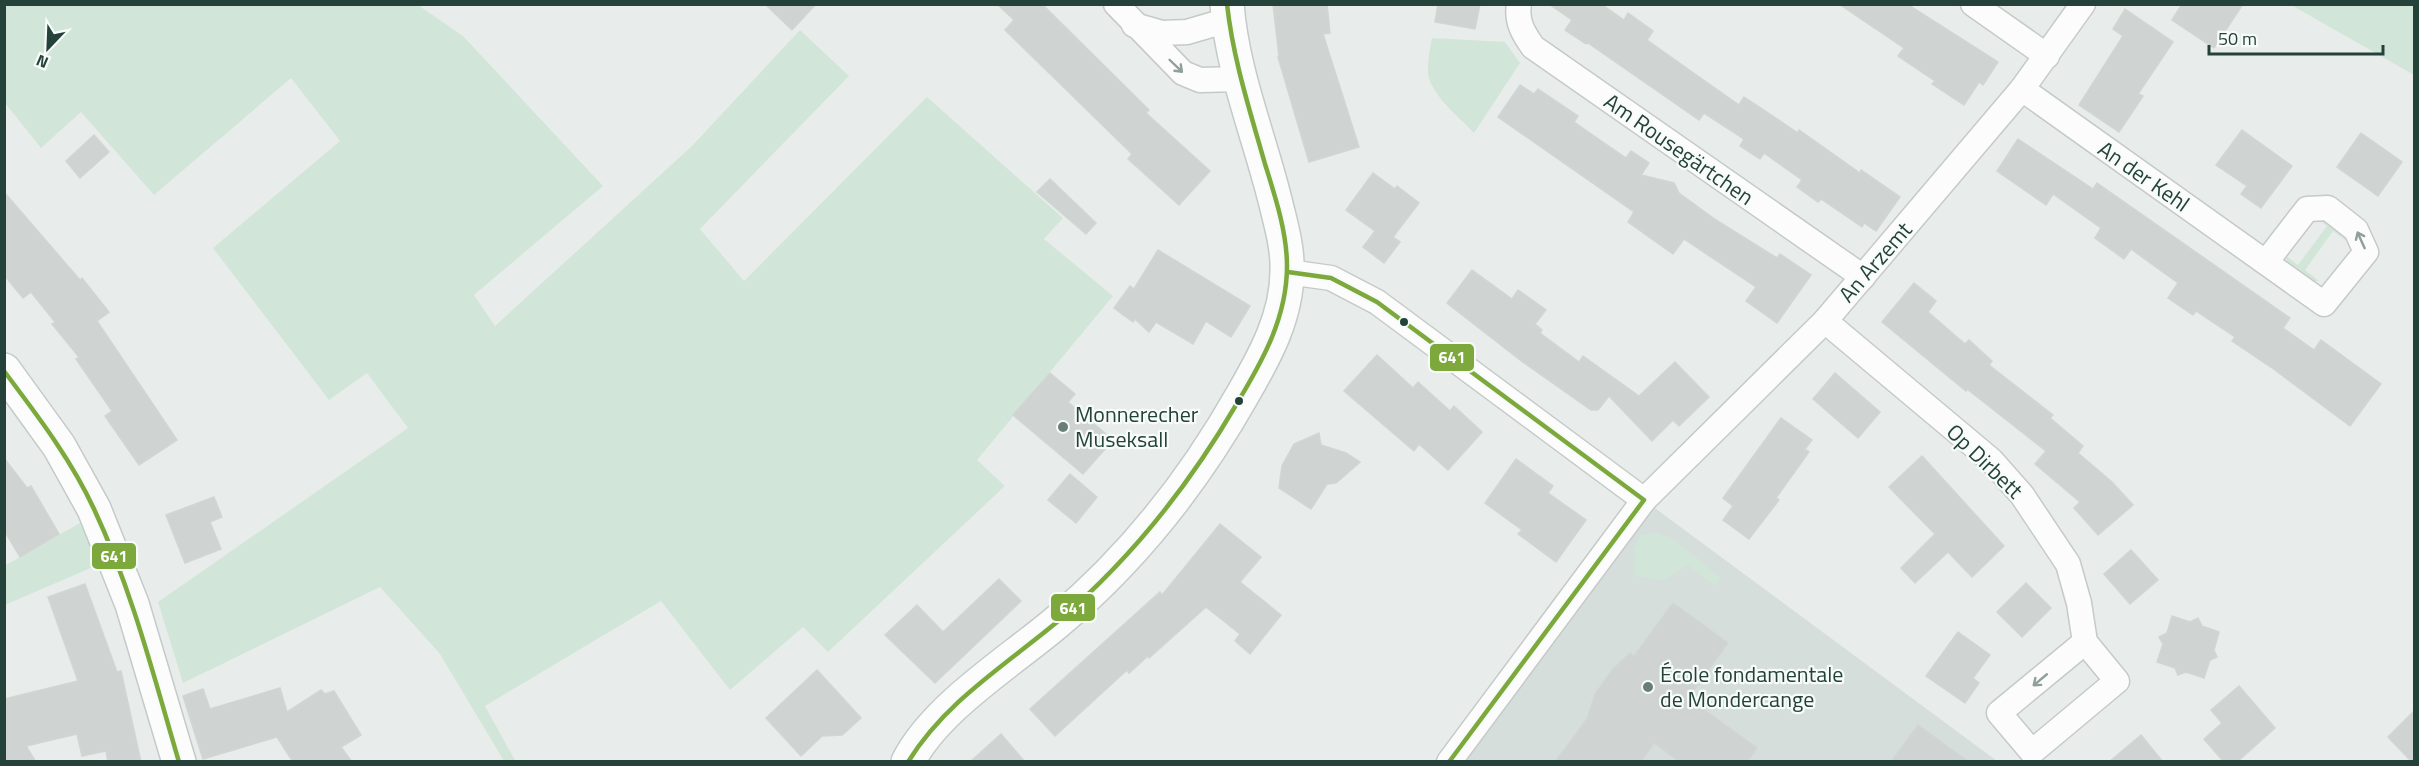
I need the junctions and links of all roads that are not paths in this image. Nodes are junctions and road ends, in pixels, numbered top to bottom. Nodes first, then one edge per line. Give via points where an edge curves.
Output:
1 (1116, 4) edge
2 (1519, 4) edge
3 (1973, 4) edge
4 (2083, 4) edge
5 (1227, 13) edge
6 (1134, 25) junction
7 (2047, 56) junction
8 (1241, 79) junction
9 (2022, 89) junction
10 (2266, 262) junction
11 (1288, 272) junction
12 (1863, 277) junction
13 (1825, 321) junction
14 (4, 370) edge
15 (1644, 500) junction
16 (2085, 642) junction
17 (178, 762) edge
18 (908, 762) edge
19 (1449, 762) edge

1 - 6 street
2 - 12 street, Am Rousegärtchen via 1517,15 1533,47
3 - 7 street
4 - 7 street, An Arzemt
5 - 6 street via 1187,32 1162,33
5 - 8 main road
6 -> 8 street via 1184,73 1200,80
7 - 9 street, An Arzemt
8 - 11 main road via 1285,242
9 - 10 street, An der Kehl
9 - 12 street, An Arzemt
10 -> 10 street, An der Kehl via 2325,304 2366,252 2356,230 2328,208 2307,209
11 - 15 street via 1331,278 1377,302
11 - 18 main road via 1280,316 1265,354 1204,458 1161,514 1113,570 1058,621 942,715
12 - 13 street, An Arzemt
13 - 15 street, An Arzemt
13 - 16 street, Op Dirbett via 1991,460 2022,495 2068,564
14 - 17 main road via 59,446 94,509 132,604
15 - 19 street, An Arzemt
16 -> 16 street via 1999,713 2031,752 2117,681

